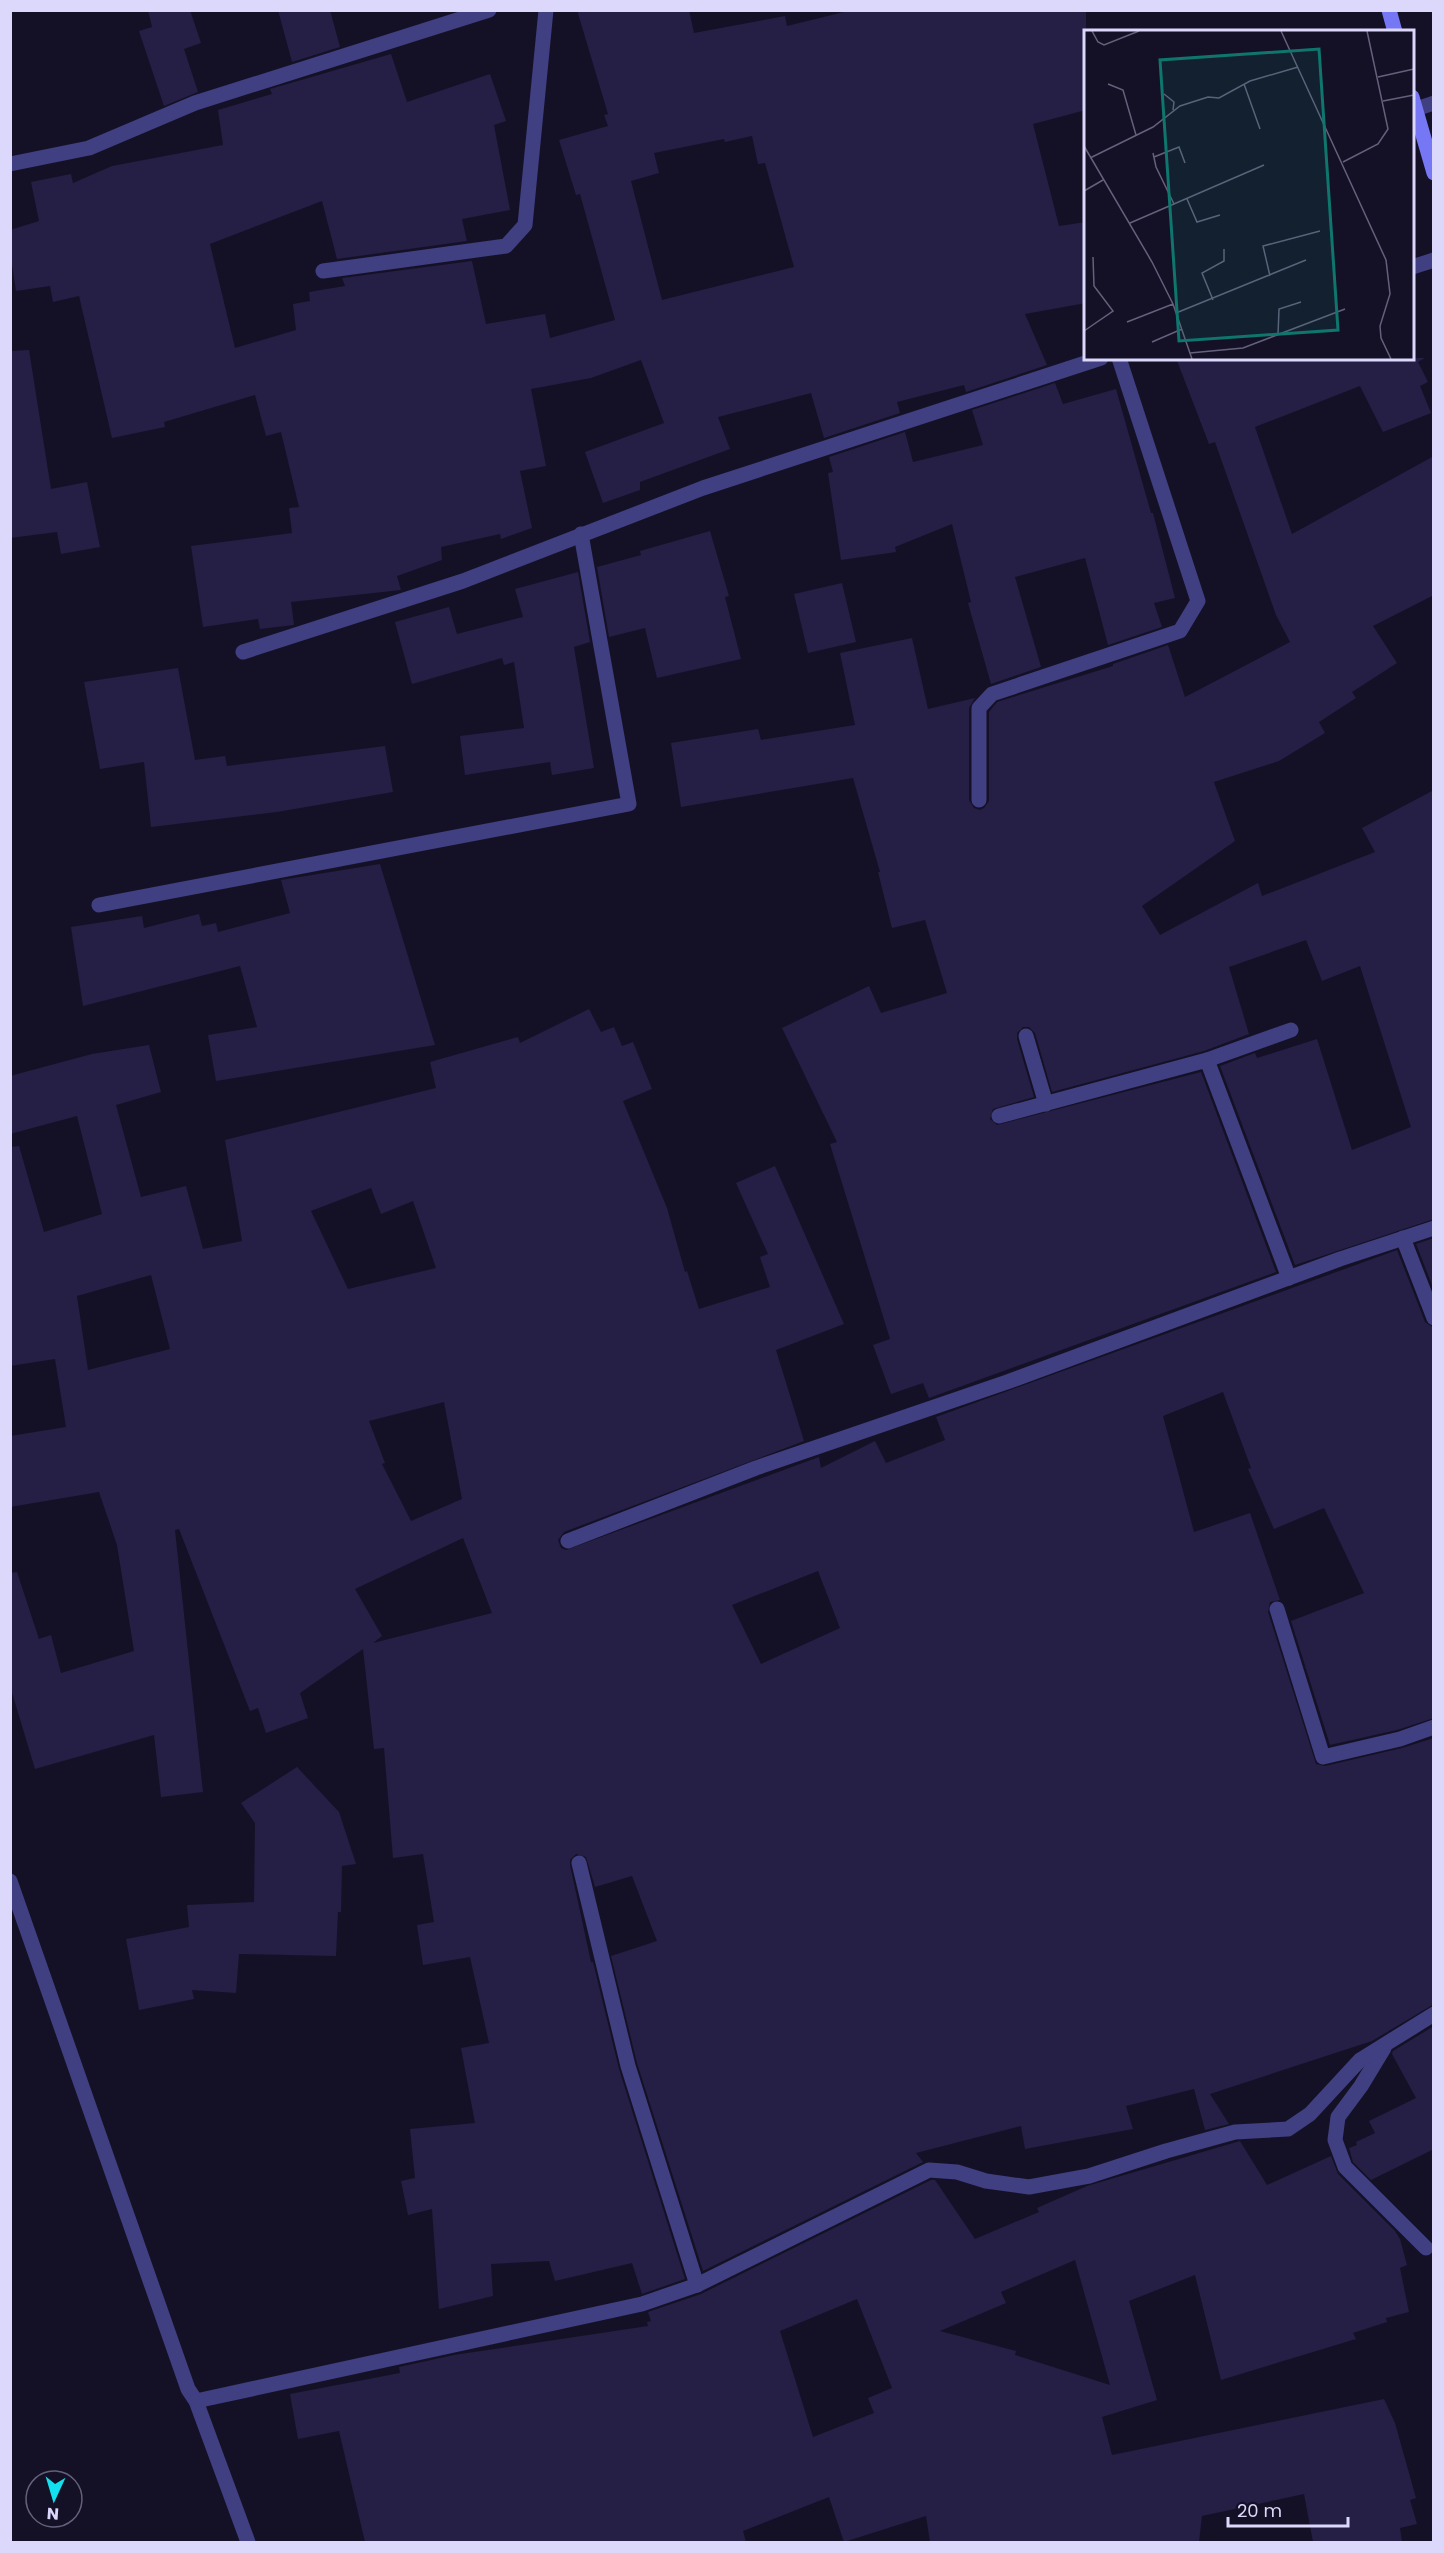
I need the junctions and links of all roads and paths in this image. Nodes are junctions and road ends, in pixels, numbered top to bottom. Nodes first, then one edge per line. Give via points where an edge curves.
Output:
1 (489, 10) edge
2 (546, 10) edge
3 (1389, 10) edge
4 (1394, 30) edge
5 (1414, 103) edge
6 (1434, 103) edge
7 (10, 164) edge
8 (1434, 173) edge
9 (1434, 260) edge
10 (1414, 267) edge
11 (323, 272) dead end
12 (1095, 360) edge
13 (1120, 360) edge
14 (581, 534) junction
15 (243, 652) dead end
16 (980, 800) dead end
17 (99, 905) dead end
18 (1291, 1030) dead end
19 (1026, 1036) dead end
20 (1207, 1060) junction
21 (1046, 1104) junction
22 (999, 1116) dead end
23 (1434, 1228) edge
24 (1403, 1238) junction
25 (1289, 1278) junction
26 (1434, 1318) edge
27 (568, 1541) dead end
28 (1277, 1610) dead end
29 (1434, 1726) edge
30 (579, 1863) dead end
31 (10, 1881) edge
32 (1434, 2014) edge
33 (1385, 2045) junction
34 (1426, 2248) dead end
35 (697, 2286) junction
36 (196, 2401) junction
37 (248, 2542) edge

1 - 7 street via 195,103 88,148
2 - 11 street via 525,225 506,246
3 - 4 main road
5 - 6 street
5 - 8 main road
9 - 10 street
12 - 14 street via 703,488
13 - 16 street via 1198,601 1180,631 992,694 979,708
14 - 15 street via 463,580
14 - 17 street via 629,804
18 - 20 street
19 - 21 street
20 - 21 street
20 - 25 street
21 - 22 street
23 - 24 street
24 - 25 street
24 - 26 street
25 - 27 street via 1007,1382 756,1467
28 - 29 street via 1323,1757 1400,1739
30 - 35 street via 628,2066
31 - 36 street via 188,2389
32 - 33 street
33 - 34 street via 1338,2117 1335,2140 1345,2167
33 - 35 street via 1360,2060 1310,2114 1288,2129 1235,2132 1089,2176 1029,2187 929,2170
35 - 36 street via 642,2304
36 - 37 street

